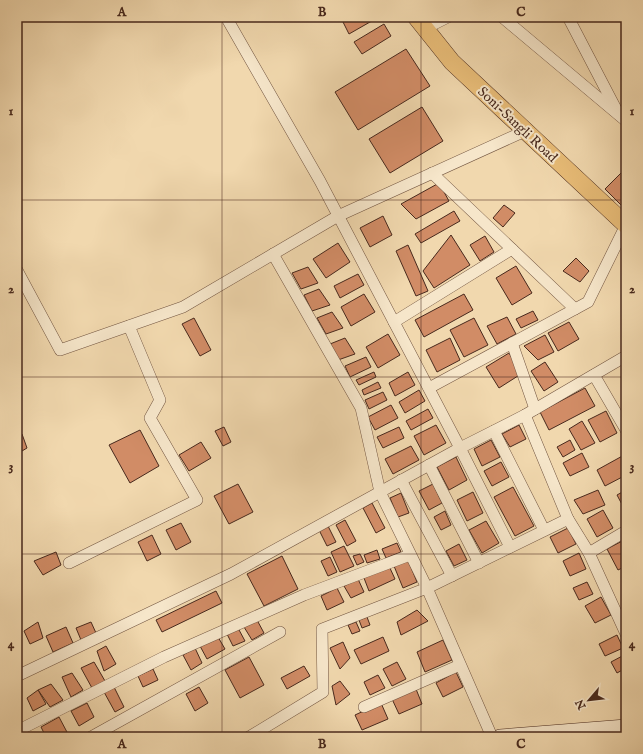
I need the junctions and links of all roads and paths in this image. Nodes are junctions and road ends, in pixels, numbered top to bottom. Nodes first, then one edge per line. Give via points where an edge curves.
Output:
1 (226, 17) edge
2 (448, 17) edge
3 (502, 17) edge
4 (568, 17) edge
5 (421, 23) edge
6 (623, 118) edge
7 (525, 131) junction
8 (432, 173) junction
9 (338, 216) junction
10 (626, 225) edge
11 (512, 249) junction
12 (273, 254) junction
13 (17, 270) edge
14 (575, 309) junction
15 (394, 322) junction
16 (129, 326) junction
17 (512, 343) junction
18 (626, 356) edge
19 (594, 375) junction
20 (429, 388) junction
21 (535, 409) junction
22 (525, 415) junction
23 (626, 430) edge
24 (494, 431) junction
25 (460, 448) junction
26 (429, 465) junction
27 (401, 480) junction
28 (380, 492) junction
29 (568, 519) junction
30 (544, 530) junction
31 (626, 531) edge
32 (510, 547) junction
33 (589, 553) junction
34 (410, 555) junction
35 (69, 563) dead end
36 (479, 563) junction
37 (452, 576) junction
38 (427, 588) junction
39 (280, 632) dead end
40 (626, 634) edge
41 (460, 665) junction
42 (17, 676) edge
43 (364, 707) dead end
44 (626, 727) edge
45 (17, 731) edge
46 (586, 734) edge
47 (91, 737) edge
48 (249, 737) edge
49 (492, 737) edge
50 (500, 737) edge

1 - 9 street
2 - 5 street
3 - 6 street
4 - 6 street
5 - 7 main road, Soni-Sangli Road via 452,62
7 - 8 street
7 - 10 main road, Soni-Sangli Road
8 - 9 street
8 - 11 street
9 - 12 street
9 - 15 street
10 - 14 street via 588,302
11 - 14 street
11 - 15 street
12 - 16 street via 183,307
12 - 28 street via 362,408
13 - 16 street via 60,350
14 - 17 street
15 - 20 street
16 - 35 street via 160,400 150,418 196,500
17 - 20 street
17 - 21 street
18 - 19 street
19 - 21 street
19 - 23 street
20 - 25 street
21 - 22 street
22 - 24 street
22 - 29 street
24 - 25 street
24 - 30 street
25 - 26 street
25 - 32 street
26 - 27 street
26 - 36 street
27 - 28 street
27 - 37 street
28 - 34 street
28 - 42 street via 231,574
29 - 30 street
29 - 33 street
30 - 32 street
31 - 33 street
32 - 36 street
33 - 40 street
34 - 38 street
34 - 45 street via 304,595 171,654
36 - 37 street
37 - 38 street
38 - 41 street
38 - 48 street via 322,628 324,692
39 - 47 street
41 - 43 street
41 - 49 street
44 - 46 main road
46 - 50 main road

